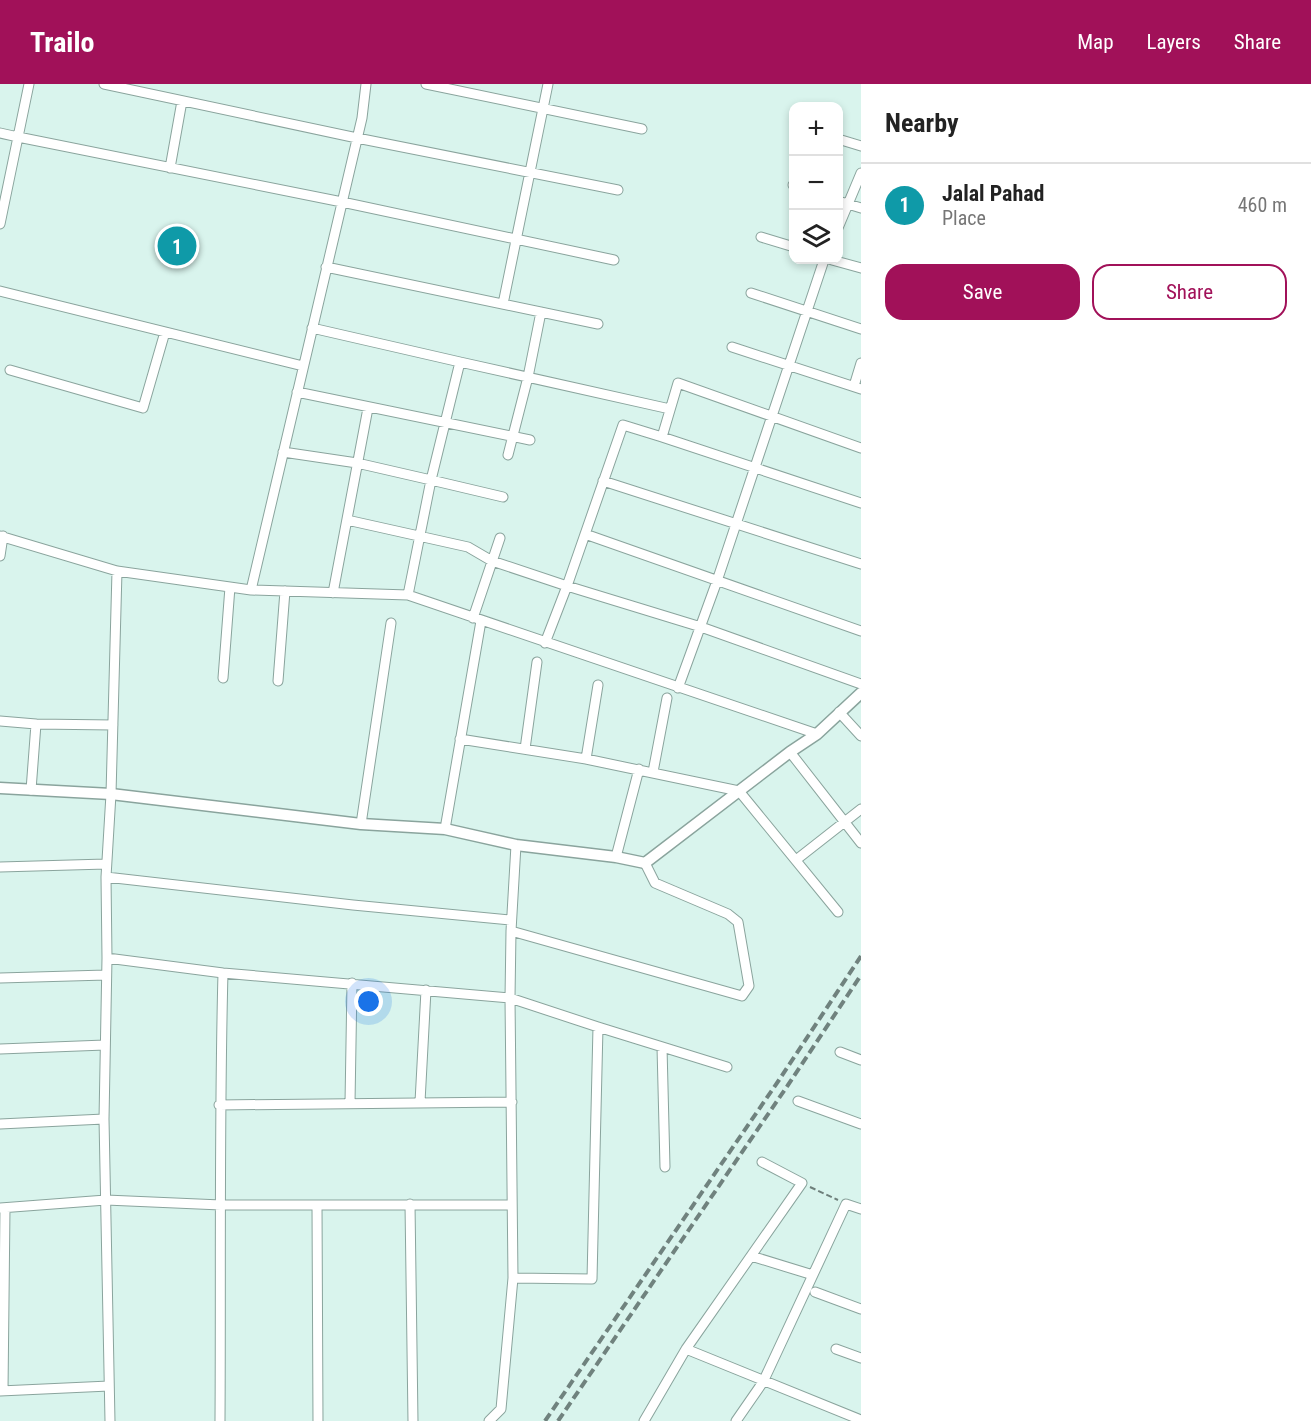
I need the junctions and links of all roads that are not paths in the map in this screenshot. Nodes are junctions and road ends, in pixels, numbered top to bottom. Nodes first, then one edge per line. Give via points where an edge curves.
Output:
1 (29, 84) edge
2 (104, 84) edge
3 (366, 84) edge
4 (426, 84) edge
5 (548, 84) edge
6 (182, 101) junction
7 (542, 109) junction
8 (642, 129) dead end
9 (0, 133) edge
10 (18, 137) junction
11 (357, 138) junction
12 (843, 141) edge
13 (861, 146) edge
14 (170, 168) junction
15 (530, 173) junction
16 (861, 173) edge
17 (618, 190) dead end
18 (342, 202) junction
19 (843, 203) edge
20 (849, 205) junction
21 (861, 208) edge
22 (843, 218) edge
23 (0, 224) edge
24 (761, 237) dead end
25 (518, 239) junction
26 (789, 245) edge
27 (614, 260) dead end
28 (843, 263) edge
29 (823, 264) edge
30 (326, 267) junction
31 (861, 268) edge
32 (0, 291) edge
33 (751, 293) dead end
34 (503, 304) junction
35 (806, 311) junction
36 (542, 312) junction
37 (598, 324) dead end
38 (312, 328) junction
39 (861, 328) edge
40 (165, 332) junction
41 (732, 347) dead end
42 (460, 362) junction
43 (861, 363) edge
44 (789, 365) junction
45 (303, 366) junction
46 (10, 370) dead end
47 (528, 377) junction
48 (857, 387) edge
49 (297, 392) junction
50 (368, 408) junction
51 (670, 409) junction
52 (771, 415) junction
53 (446, 421) junction
54 (513, 436) junction
55 (662, 437) junction
56 (530, 440) dead end
57 (861, 448) edge
58 (283, 452) junction
59 (508, 455) dead end
60 (357, 463) junction
61 (754, 469) junction
62 (431, 480) junction
63 (603, 481) junction
64 (503, 497) dead end
65 (861, 503) edge
66 (347, 520) junction
67 (735, 525) junction
68 (585, 534) junction
69 (420, 535) junction
70 (1, 536) edge
71 (500, 538) dead end
72 (0, 556) edge
73 (492, 561) junction
74 (861, 564) edge
75 (117, 571) junction
76 (717, 581) junction
77 (567, 585) junction
78 (230, 587) junction
79 (251, 590) junction
80 (285, 591) junction
81 (333, 593) junction
82 (408, 595) junction
83 (477, 619) junction
84 (391, 623) dead end
85 (701, 627) junction
86 (861, 631) edge
87 (545, 643) junction
88 (537, 662) dead end
89 (223, 678) dead end
90 (278, 681) dead end
91 (598, 684) dead end
92 (861, 684) edge
93 (678, 688) junction
94 (861, 693) edge
95 (668, 698) dead end
96 (839, 712) junction
97 (0, 721) edge
98 (36, 724) junction
99 (113, 725) junction
100 (817, 734) junction
101 (861, 736) edge
102 (460, 739) junction
103 (525, 749) junction
104 (790, 752) junction
105 (586, 759) junction
106 (639, 769) junction
107 (653, 772) junction
108 (0, 788) edge
109 (32, 790) junction
110 (739, 791) junction
111 (111, 794) junction
112 (861, 809) edge
113 (844, 821) junction
114 (361, 824) junction
115 (445, 829) junction
116 (861, 843) edge
117 (516, 845) junction
118 (616, 857) junction
119 (796, 860) junction
120 (645, 863) junction
121 (106, 864) junction
122 (0, 867) edge
123 (106, 877) junction
124 (838, 912) dead end
125 (511, 920) junction
126 (511, 931) junction
127 (107, 958) junction
128 (223, 973) junction
129 (105, 975) junction
130 (0, 978) edge
131 (352, 983) junction
132 (426, 990) junction
133 (510, 998) junction
134 (598, 1027) junction
135 (105, 1045) junction
136 (662, 1047) junction
137 (0, 1049) edge
138 (840, 1052) dead end
139 (861, 1060) edge
140 (727, 1067) dead end
141 (798, 1101) dead end
142 (420, 1102) junction
143 (512, 1102) junction
144 (350, 1103) junction
145 (219, 1105) junction
146 (104, 1119) junction
147 (0, 1124) edge
148 (861, 1124) edge
149 (762, 1162) dead end
150 (665, 1167) dead end
151 (106, 1200) junction
152 (410, 1204) junction
153 (221, 1205) junction
154 (316, 1205) junction
155 (511, 1205) junction
156 (2, 1208) edge
157 (861, 1209) edge
158 (751, 1256) junction
159 (813, 1275) junction
160 (513, 1278) junction
161 (815, 1292) dead end
162 (861, 1309) edge
163 (2, 1310) edge
164 (686, 1349) junction
165 (836, 1349) dead end
166 (861, 1358) edge
167 (763, 1382) junction
168 (109, 1386) junction
169 (2, 1391) edge
170 (861, 1420) edge
171 (110, 1421) edge
172 (220, 1421) edge
173 (318, 1421) edge
174 (413, 1421) edge
175 (489, 1421) edge
176 (644, 1421) edge
177 (736, 1421) edge

1 - 10 street
2 - 6 street
3 - 11 street
4 - 7 street
5 - 7 street
6 - 11 street
6 - 14 street
7 - 8 street
7 - 15 street
9 - 10 street
10 - 14 street
10 - 23 street
11 - 15 street
11 - 18 street
12 - 13 street
14 - 18 street
15 - 17 street
15 - 25 street
16 - 20 street
18 - 25 street
18 - 30 street
19 - 20 street
20 - 21 street
20 - 22 street
24 - 26 street
25 - 27 street
25 - 34 street
28 - 31 street
29 - 35 street
30 - 34 street
30 - 38 street
32 - 40 street
33 - 35 street
34 - 36 street
35 - 39 street
35 - 44 street
36 - 37 street
36 - 47 street
38 - 42 street
38 - 45 street
40 - 45 street
40 - 46 street via 143,408
41 - 44 street
42 - 47 street
42 - 53 street
43 - 48 street
44 - 48 street
44 - 52 street
45 - 49 street
47 - 51 street
47 - 54 street
49 - 50 street
49 - 58 street
50 - 53 street
50 - 60 street
51 - 52 street via 678,383
51 - 55 street
52 - 57 street
52 - 61 street
53 - 54 street
53 - 62 street
54 - 56 street
54 - 59 street
55 - 61 street
55 - 63 street via 623,425
58 - 60 street
58 - 79 street
60 - 62 street
60 - 66 street
61 - 65 street
61 - 67 street
62 - 64 street
62 - 69 street
63 - 67 street
63 - 68 street
66 - 69 street
66 - 81 street
67 - 74 street
67 - 76 street
68 - 76 street
68 - 77 street
69 - 73 street via 468,547
69 - 82 street
70 - 72 street
70 - 75 street
71 - 73 street
73 - 77 street
73 - 83 street
75 - 78 street
75 - 99 street
76 - 85 street
76 - 86 street
77 - 85 street
77 - 87 street
78 - 79 street
78 - 89 street
79 - 80 street
80 - 81 street
80 - 90 street
81 - 82 street
82 - 83 street
83 - 87 street
83 - 102 street
84 - 114 street
85 - 92 street
85 - 93 street
87 - 93 street
88 - 103 street
91 - 105 street
93 - 100 street
94 - 96 street
95 - 107 street
96 - 100 street
96 - 101 street
97 - 98 street
98 - 99 street
98 - 109 street
99 - 111 street
100 - 104 street
102 - 103 street
102 - 115 street
103 - 105 street
104 - 110 street
104 - 113 street
105 - 106 street
106 - 107 street
106 - 118 street
107 - 110 street
108 - 109 street
109 - 111 street
110 - 119 street
110 - 120 street
111 - 114 street
111 - 121 street
112 - 113 street
113 - 116 street
113 - 119 street
114 - 115 street
115 - 117 street
117 - 118 street
117 - 125 street
118 - 120 street
119 - 124 street
120 - 126 street via 655,883 738,922 749,986 742,996
121 - 122 street
121 - 123 street
123 - 125 street
123 - 127 street
125 - 126 street
126 - 133 street
127 - 128 street
127 - 129 street
128 - 131 street
128 - 145 street
129 - 130 street
129 - 135 street
131 - 132 street
131 - 144 street
132 - 133 street
132 - 142 street
133 - 134 street
133 - 143 street
134 - 136 street
134 - 160 street via 592,1279
135 - 137 street
135 - 146 street
136 - 140 street
136 - 150 street
138 - 139 street
141 - 148 street
142 - 143 street
142 - 144 street
143 - 155 street
144 - 145 street
145 - 153 street
146 - 147 street
146 - 151 street
149 - 158 street via 802,1183
151 - 153 street
151 - 156 street
151 - 168 street
152 - 154 street
152 - 155 street
152 - 174 street
153 - 154 street
153 - 172 street
154 - 173 street
155 - 160 street
156 - 163 street
157 - 159 street via 846,1203
158 - 159 street
158 - 164 street
159 - 167 street
160 - 175 street via 501,1409
161 - 162 street
163 - 169 street
164 - 167 street
164 - 176 street
165 - 166 street
167 - 170 street
167 - 177 street
168 - 169 street
168 - 171 street

